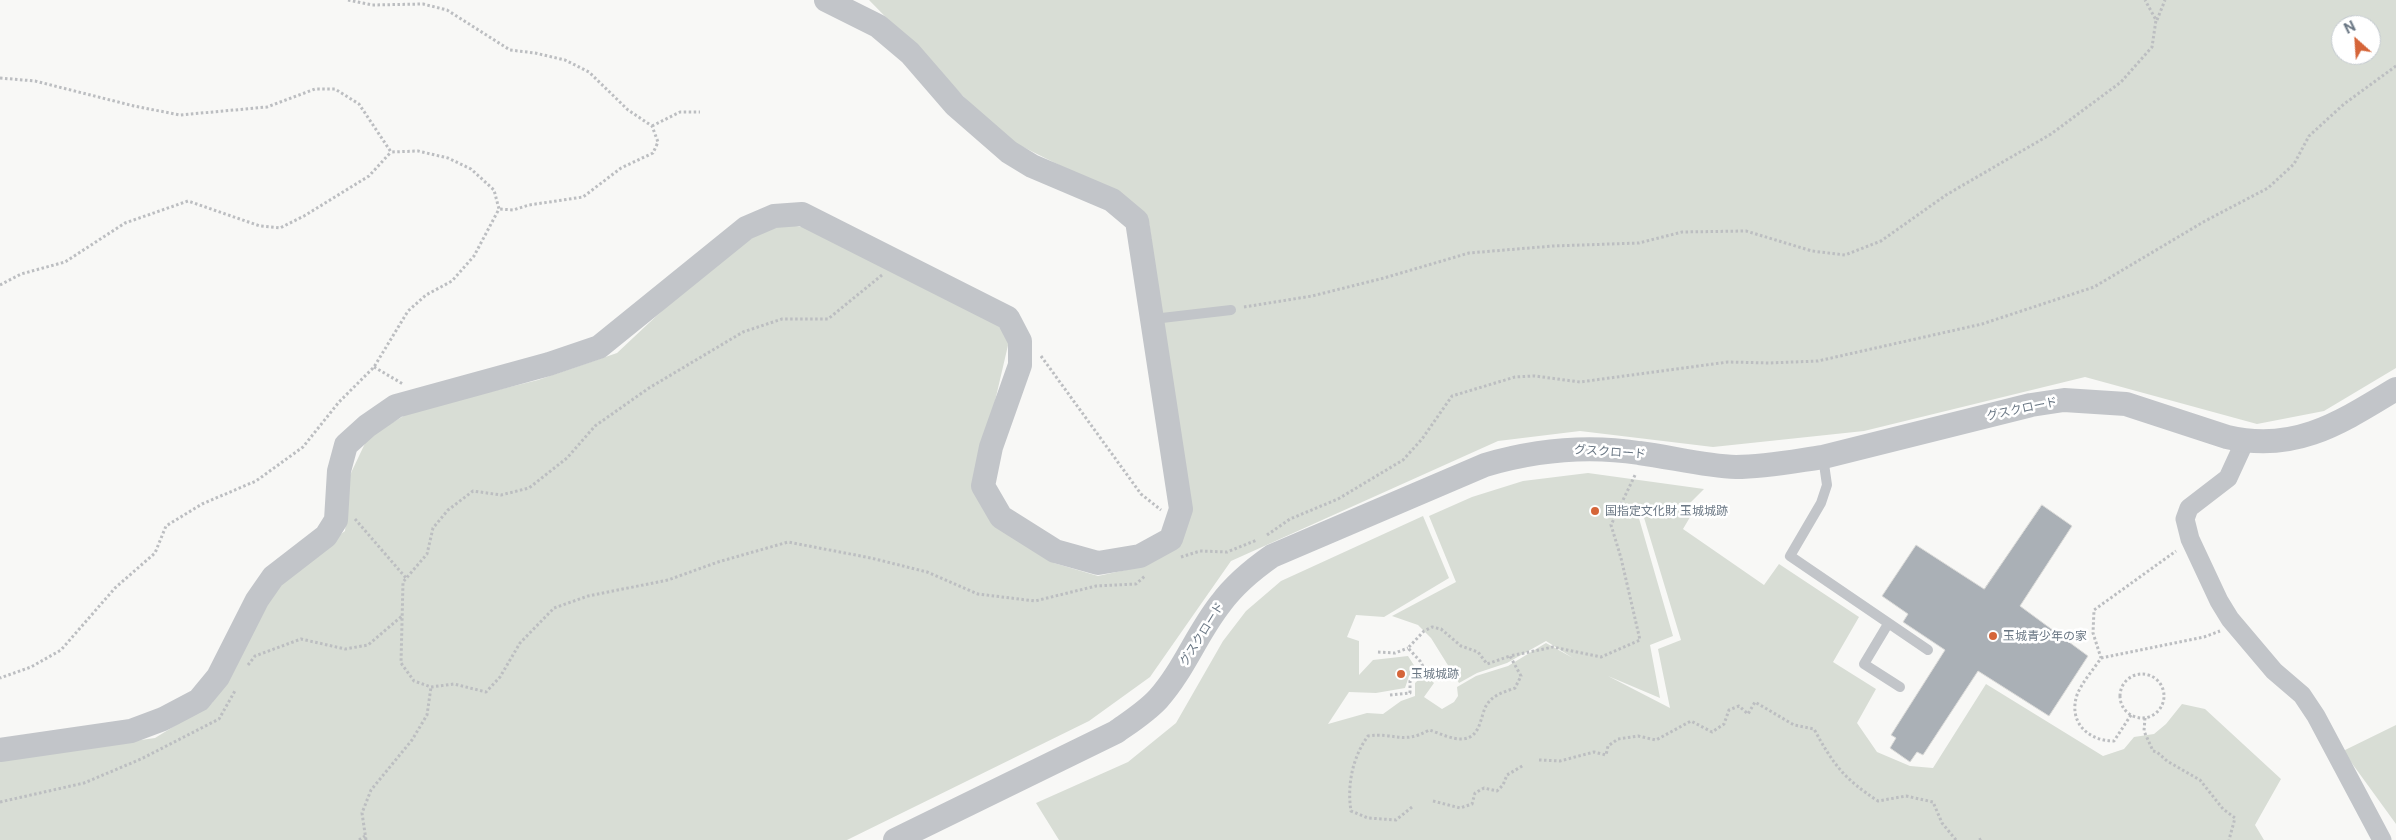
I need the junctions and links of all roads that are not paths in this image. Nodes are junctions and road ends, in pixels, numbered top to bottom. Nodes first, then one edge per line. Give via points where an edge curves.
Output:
1 (826, 0) edge
2 (849, 6) edge
3 (1231, 310) road end
4 (1153, 319) junction
5 (2396, 389) edge
6 (2245, 441) junction
7 (1823, 457) junction
8 (1888, 624) junction
9 (1928, 650) dead end
10 (1900, 687) dead end
11 (0, 750) edge
12 (895, 840) edge
13 (2382, 840) edge

1 - 2 street
2 - 4 street via 910,53 955,105 1009,152 1032,166 1112,200 1137,221
3 - 4 lane
4 - 11 street via 1181,509 1171,539 1140,556 1098,563 1055,551 1001,517 983,486 991,447 1020,365 1020,341 1008,318 802,214 774,216 746,228 599,347 396,406 367,426 346,445 338,471 336,520 326,536 273,577 257,600 218,677 199,700 131,731
5 - 6 street, グスクロード via 2326,430 2279,442
6 - 7 street, グスクロード via 2126,404 2064,400 2031,405
6 - 13 street via 2228,478 2189,508 2185,519 2191,543 2219,601 2235,625 2274,672 2302,695
7 - 8 lane via 1827,485 1821,503 1790,556
7 - 12 street, グスクロード via 1736,467 1584,448 1516,456 1460,474 1272,556 1250,571 1220,603 1184,664 1143,712 1116,732
8 - 9 lane
8 - 10 lane via 1864,664

